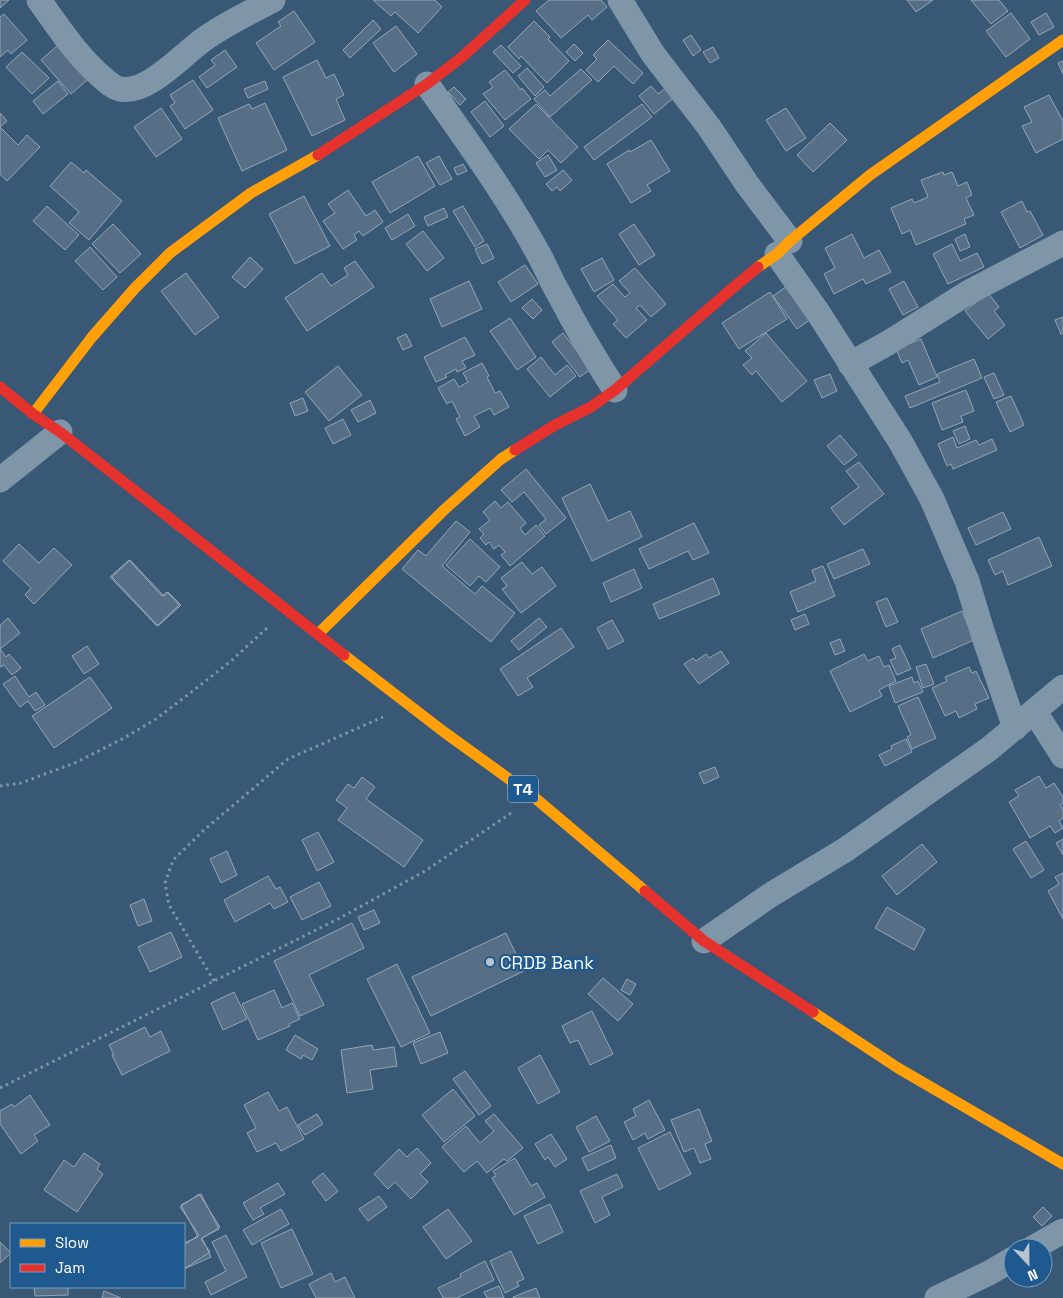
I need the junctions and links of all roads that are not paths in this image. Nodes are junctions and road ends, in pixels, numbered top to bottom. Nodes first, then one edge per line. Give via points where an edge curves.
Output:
1 (39, 0) edge
2 (273, 0) edge
3 (525, 0) edge
4 (620, 0) edge
5 (1063, 40) edge
6 (427, 84) junction
7 (1063, 243) edge
8 (784, 247) junction
9 (850, 364) junction
10 (0, 387) edge
11 (615, 390) junction
12 (34, 414) junction
13 (60, 432) junction
14 (0, 480) edge
15 (318, 634) junction
16 (1063, 686) edge
17 (1040, 720) dead end
18 (1015, 728) junction
19 (1063, 756) edge
20 (704, 941) junction
21 (1063, 1164) edge
22 (1063, 1231) edge
23 (1051, 1238) edge
24 (1003, 1265) edge
25 (937, 1298) edge

1 - 2 street via 98,75 119,90 143,85 170,68 202,40
3 - 6 main road via 462,58
4 - 8 street via 653,54 709,127 747,184
5 - 8 main road via 870,175
6 - 11 street via 516,215 589,350
6 - 12 main road via 328,149 251,193 170,253 92,337
7 - 9 street via 970,292
8 - 9 street
8 - 11 main road
9 - 18 street via 900,441 932,499 967,581
10 - 12 main road, T4
11 - 15 main road via 500,459
12 - 13 main road, T4
13 - 14 street
13 - 15 main road, T4
15 - 20 main road, T4 via 534,797
16 - 18 street
17 - 19 street
18 - 20 street via 989,750 845,850 772,894
20 - 21 main road, T4 via 898,1068
22 - 23 street
24 - 25 street

